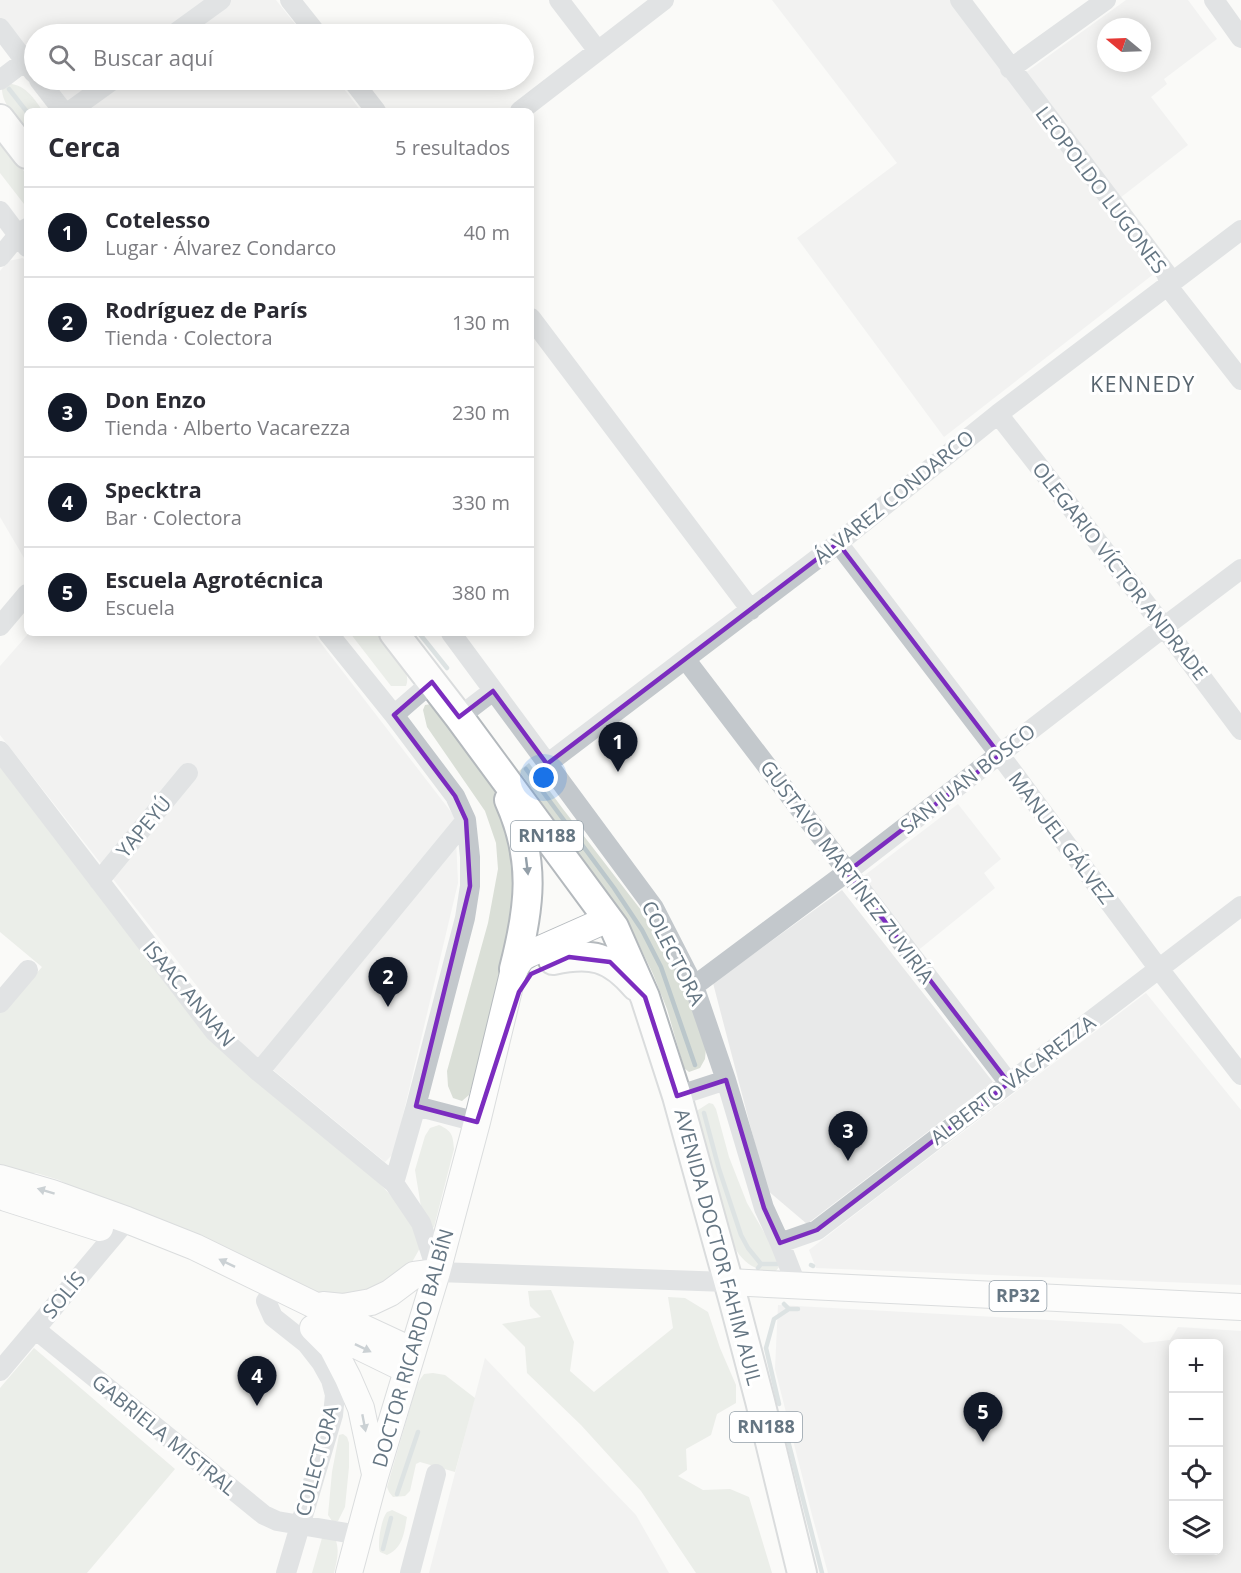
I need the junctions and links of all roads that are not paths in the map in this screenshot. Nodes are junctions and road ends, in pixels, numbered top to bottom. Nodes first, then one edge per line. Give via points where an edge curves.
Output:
1 (221, 0) edge
2 (290, 0) edge
3 (559, 0) edge
4 (664, 0) edge
5 (960, 0) edge
6 (1106, 0) edge
7 (1214, 0) edge
8 (188, 24) edge
9 (309, 24) edge
10 (0, 28) edge
11 (1241, 38) edge
12 (598, 51) junction
13 (24, 59) edge
14 (1010, 69) junction
15 (24, 70) edge
16 (0, 80) edge
17 (47, 90) edge
18 (99, 90) edge
19 (360, 90) edge
20 (61, 108) edge
21 (74, 108) edge
22 (374, 108) edge
23 (524, 108) edge
24 (0, 119) edge
25 (24, 150) edge
26 (0, 211) edge
27 (1241, 230) edge
28 (24, 237) edge
29 (0, 257) edge
30 (1169, 284) junction
31 (534, 322) edge
32 (1241, 380) edge
33 (998, 414) junction
34 (838, 543) junction
35 (1241, 569) edge
36 (24, 598) edge
37 (751, 610) junction
38 (0, 626) edge
39 (1164, 627) junction
40 (330, 636) edge
41 (396, 636) edge
42 (453, 636) edge
43 (686, 660) junction
44 (432, 682) junction
45 (493, 691) junction
46 (394, 715) junction
47 (459, 717) junction
48 (1241, 730) edge
49 (0, 751) edge
50 (485, 753) junction
51 (1000, 755) junction
52 (547, 764) junction
53 (188, 773) dead end
54 (466, 820) junction
55 (847, 872) junction
56 (99, 881) junction
57 (1241, 906) edge
58 (611, 923) junction
59 (553, 960) junction
60 (514, 969) junction
61 (1159, 969) junction
62 (28, 970) dead end
63 (694, 986) junction
64 (645, 996) junction
65 (0, 1003) edge
66 (259, 1072) junction
67 (1241, 1075) edge
68 (726, 1080) junction
69 (1009, 1083) junction
70 (677, 1096) junction
71 (416, 1106) junction
72 (477, 1122) junction
73 (0, 1178) edge
74 (394, 1184) junction
75 (0, 1196) edge
76 (121, 1227) junction
77 (780, 1243) junction
78 (437, 1272) junction
79 (728, 1282) junction
80 (796, 1284) junction
81 (266, 1301) junction
82 (1241, 1307) edge
83 (308, 1312) junction
84 (36, 1329) junction
85 (410, 1361) junction
86 (0, 1371) edge
87 (436, 1474) dead end
88 (375, 1476) junction
89 (300, 1524) junction
90 (359, 1535) junction
91 (286, 1573) edge
92 (348, 1573) edge
93 (410, 1573) edge
94 (802, 1573) edge

1 - 8 street
2 - 9 street
3 - 12 street
4 - 12 street
5 - 14 street, LEOPOLDO LUGONES
6 - 14 street
7 - 11 street
10 - 13 street
12 - 23 street
14 - 30 street, LEOPOLDO LUGONES via 1166,273
15 - 16 street
17 - 20 street
18 - 21 street
19 - 22 street
24 - 25 highway
26 - 28 street
27 - 30 street, ÁLVAREZ CONDARCO
28 - 29 street
30 - 32 street, LEOPOLDO LUGONES
30 - 33 street, ÁLVAREZ CONDARCO
31 - 37 street
33 - 34 street, ÁLVAREZ CONDARCO
33 - 39 street, OLEGARIO VÍCTOR ANDRADE
34 - 37 street, ÁLVAREZ CONDARCO
34 - 51 street, MANUEL GÁLVEZ
35 - 39 street, SAN JUAN BOSCO
36 - 38 street
37 - 43 street, ÁLVAREZ CONDARCO
39 - 48 street, OLEGARIO VÍCTOR ANDRADE
39 - 51 street, SAN JUAN BOSCO
40 - 46 street
41 - 44 highway, RN188
42 - 45 street, COLECTORA
43 - 52 street, ÁLVAREZ CONDARCO
43 - 55 street, GUSTAVO MARTÍNEZ ZUVIRÍA
44 - 46 street
44 - 47 highway, RN188
45 - 47 street
45 - 52 street, COLECTORA
46 - 54 street via 455,796
47 - 50 highway, RN188
49 - 56 street, ISAAC ANNAN
50 - 58 highway, RN188
50 -> 60 highway via 517,818 528,867 526,916
51 - 55 street, SAN JUAN BOSCO
51 - 61 street, MANUEL GÁLVEZ
52 - 63 street, COLECTORA via 654,908
53 - 56 street, YAPEYÚ
54 - 66 street
54 - 71 street via 470,857 467,907
55 - 63 street, SAN JUAN BOSCO
55 - 69 street, GUSTAVO MARTÍNEZ ZUVIRÍA
56 - 66 street, ISAAC ANNAN via 214,1031
57 - 61 street, ALBERTO VACAREZZA
58 - 59 main road, DOCTOR RICARDO BALBÍN
58 - 60 main road via 529,954
58 - 64 highway, AVENIDA DOCTOR FAHIM AUIL / RN188
59 - 64 highway via 596,957 610,962
59 - 72 main road, DOCTOR RICARDO BALBÍN via 531,974 519,992
60 - 72 main road, DOCTOR RICARDO BALBÍN
61 - 67 street, MANUEL GÁLVEZ
61 - 69 street, ALBERTO VACAREZZA
62 - 65 street
63 - 68 street, COLECTORA
64 - 70 highway, AVENIDA DOCTOR FAHIM AUIL / RN188
66 - 74 street, ISAAC ANNAN
68 - 70 street
68 - 77 street, COLECTORA via 764,1208
69 - 77 street, ALBERTO VACAREZZA via 817,1230
70 - 79 highway, AVENIDA DOCTOR FAHIM AUIL / RN188
71 - 72 street
71 - 74 street
72 - 78 main road, DOCTOR RICARDO BALBÍN
76 -> 73 main road via 52,1193
74 - 78 street, ISAAC ANNAN via 422,1224
75 - 76 main road
76 - 81 main road
83 -> 76 main road via 195,1247
76 - 84 street, SOLÍS
77 - 80 street, COLECTORA
78 - 79 street
78 - 83 main road via 414,1275 371,1302
78 - 85 main road, DOCTOR RICARDO BALBÍN
79 - 80 main road, RP32
79 - 94 highway, AVENIDA DOCTOR FAHIM AUIL / RN188
80 - 82 main road, RP32
81 - 83 main road
81 - 89 street, COLECTORA via 273,1317 307,1344 321,1362 335,1395 333,1415
83 - 85 main road
83 -> 88 main road via 332,1347 362,1408
84 - 86 street, SOLÍS
84 - 89 street, GABRIELA MISTRAL via 264,1515
85 - 88 main road, DOCTOR RICARDO BALBÍN
87 - 93 street
88 - 90 main road, DOCTOR RICARDO BALBÍN
89 - 90 street, GABRIELA MISTRAL
89 - 91 street, COLECTORA
90 - 92 main road, DOCTOR RICARDO BALBÍN

